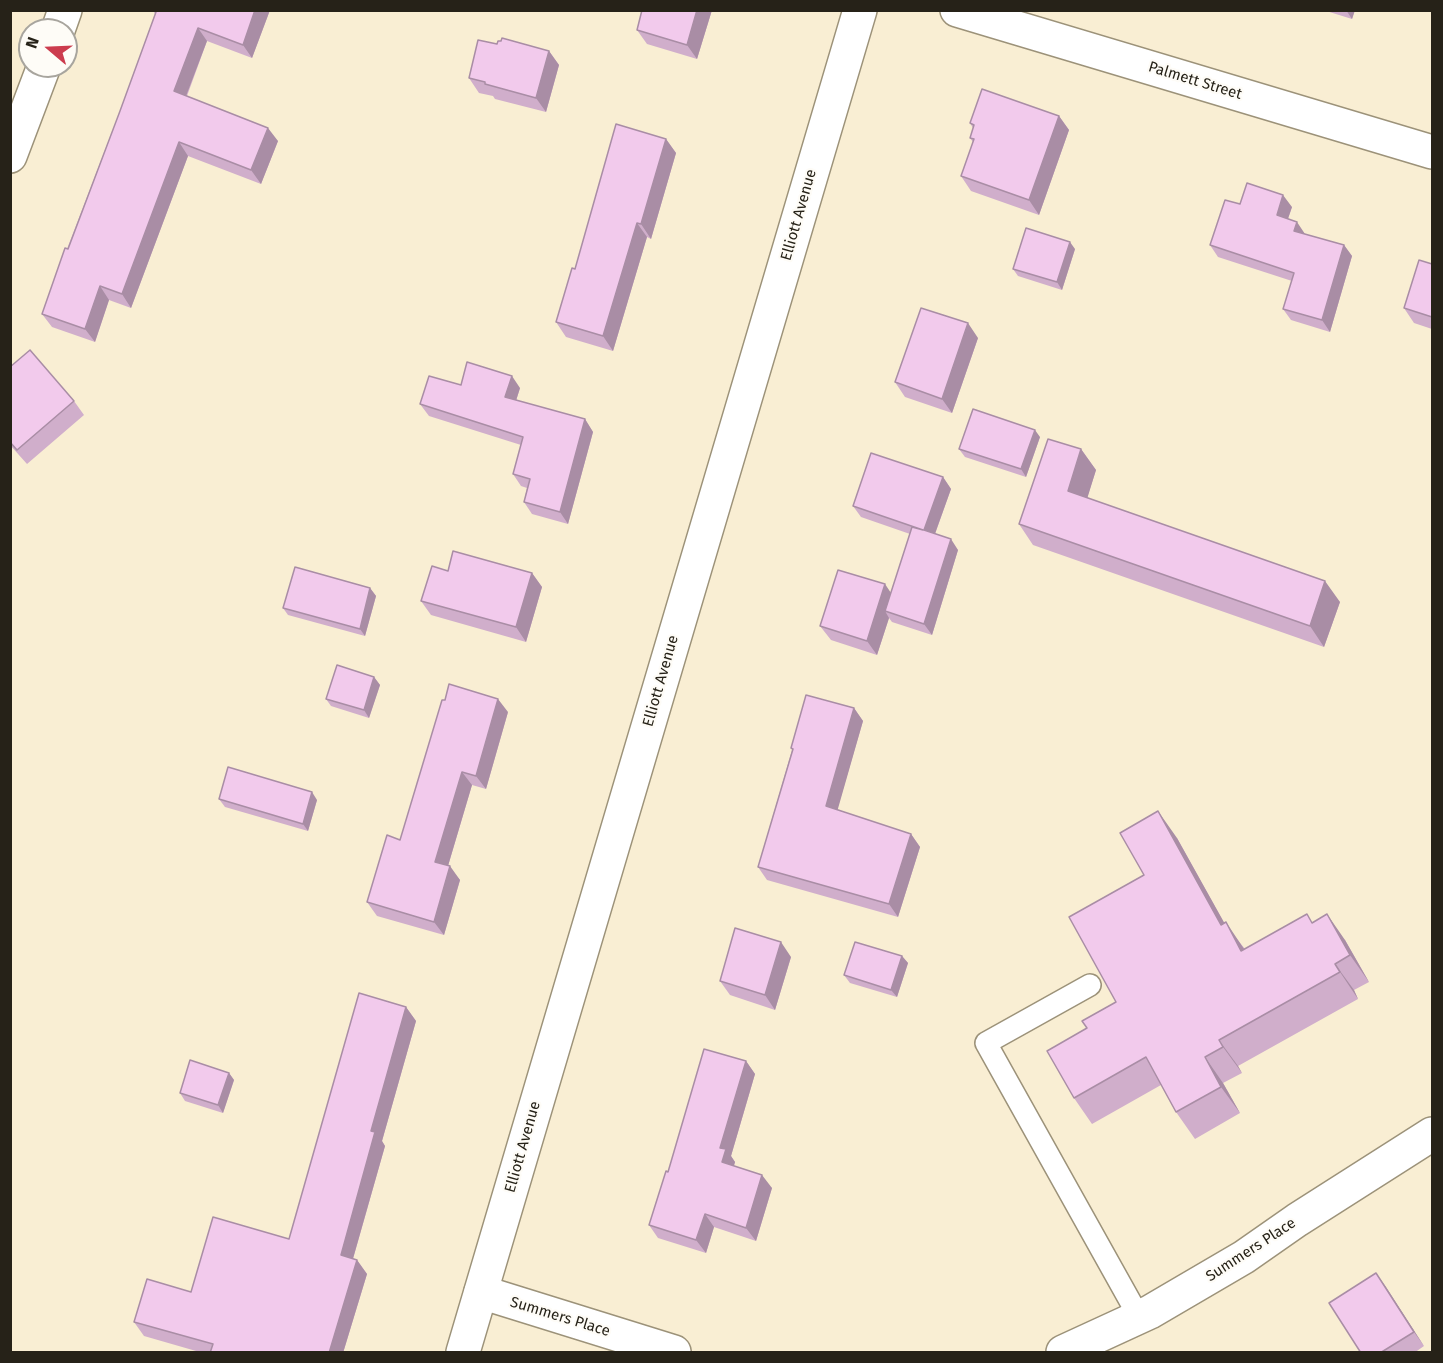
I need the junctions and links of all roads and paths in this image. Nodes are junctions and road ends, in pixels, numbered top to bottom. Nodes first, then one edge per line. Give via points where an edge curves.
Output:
1 (860, 10) edge
2 (957, 10) edge
3 (39, 78) edge
4 (1432, 153) edge
5 (10, 156) edge
6 (1090, 985) edge
7 (1432, 1134) edge
8 (480, 1292) junction
9 (1139, 1317) junction
10 (463, 1353) edge
11 (674, 1353) edge
12 (1063, 1353) edge

1 - 8 street, Elliott Avenue
2 - 4 street, Palmett Street
3 - 5 street
6 - 9 lane via 986,1043
7 - 9 street, Summers Place via 1244,1257
8 - 10 street, Elliott Avenue
8 - 11 street, Summers Place
9 - 12 street, Summers Place

